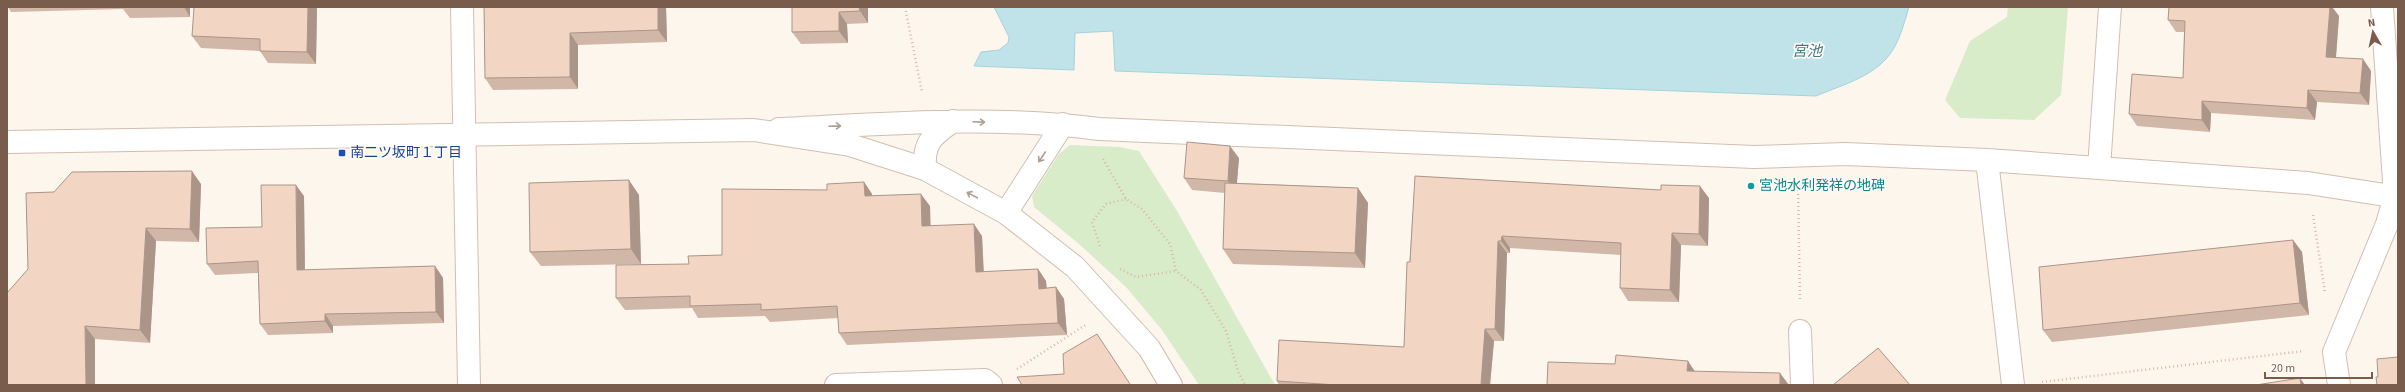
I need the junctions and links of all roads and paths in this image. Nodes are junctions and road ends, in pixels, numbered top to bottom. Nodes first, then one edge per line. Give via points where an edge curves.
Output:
1 (462, 7) edge
2 (905, 7) edge
3 (2110, 7) edge
4 (2382, 7) edge
5 (923, 100) dead end
6 (953, 121) junction
7 (1063, 124) junction
8 (754, 130) junction
9 (465, 133) junction
10 (7, 142) edge
11 (1102, 156) dead end
12 (1798, 156) junction
13 (1987, 160) junction
14 (2099, 168) junction
15 (925, 169) junction
16 (2308, 183) junction
17 (2396, 197) edge
18 (1126, 199) junction
19 (1006, 213) junction
20 (1102, 250) dead end
21 (1118, 268) dead end
22 (1176, 272) junction
23 (2326, 298) dead end
24 (1094, 320) dead end
25 (1800, 330) joint
26 (2334, 352) junction
27 (1016, 370) dead end
28 (2039, 382) dead end
29 (469, 385) edge
30 (836, 385) edge
31 (991, 385) edge
32 (1171, 385) edge
33 (1245, 385) edge
34 (1802, 385) edge
35 (2013, 385) edge
36 (2339, 385) edge

1 - 9 street
2 - 5 path
3 - 14 street
4 - 17 street
6 -> 7 street
8 -> 6 street
6 - 15 street via 927,143
7 - 12 street via 1107,129 1754,157
7 -> 19 street
8 - 9 street
8 - 15 street via 850,145
9 - 10 street
9 - 29 street
11 - 18 path
12 - 13 street via 1845,154
12 - 25 path
13 - 14 street
13 - 35 street
14 - 16 street
19 -> 15 street
16 - 17 street
16 - 23 path
17 - 26 street
18 - 20 path via 1106,204 1092,222
18 - 22 path via 1142,209 1170,244
19 - 32 street via 1075,267 1149,348
21 - 22 path via 1136,277
22 - 33 path via 1201,290 1226,331
24 - 27 path
25 - 34 street
26 - 28 path via 2316,350
26 - 36 street
30 - 31 street via 985,380

